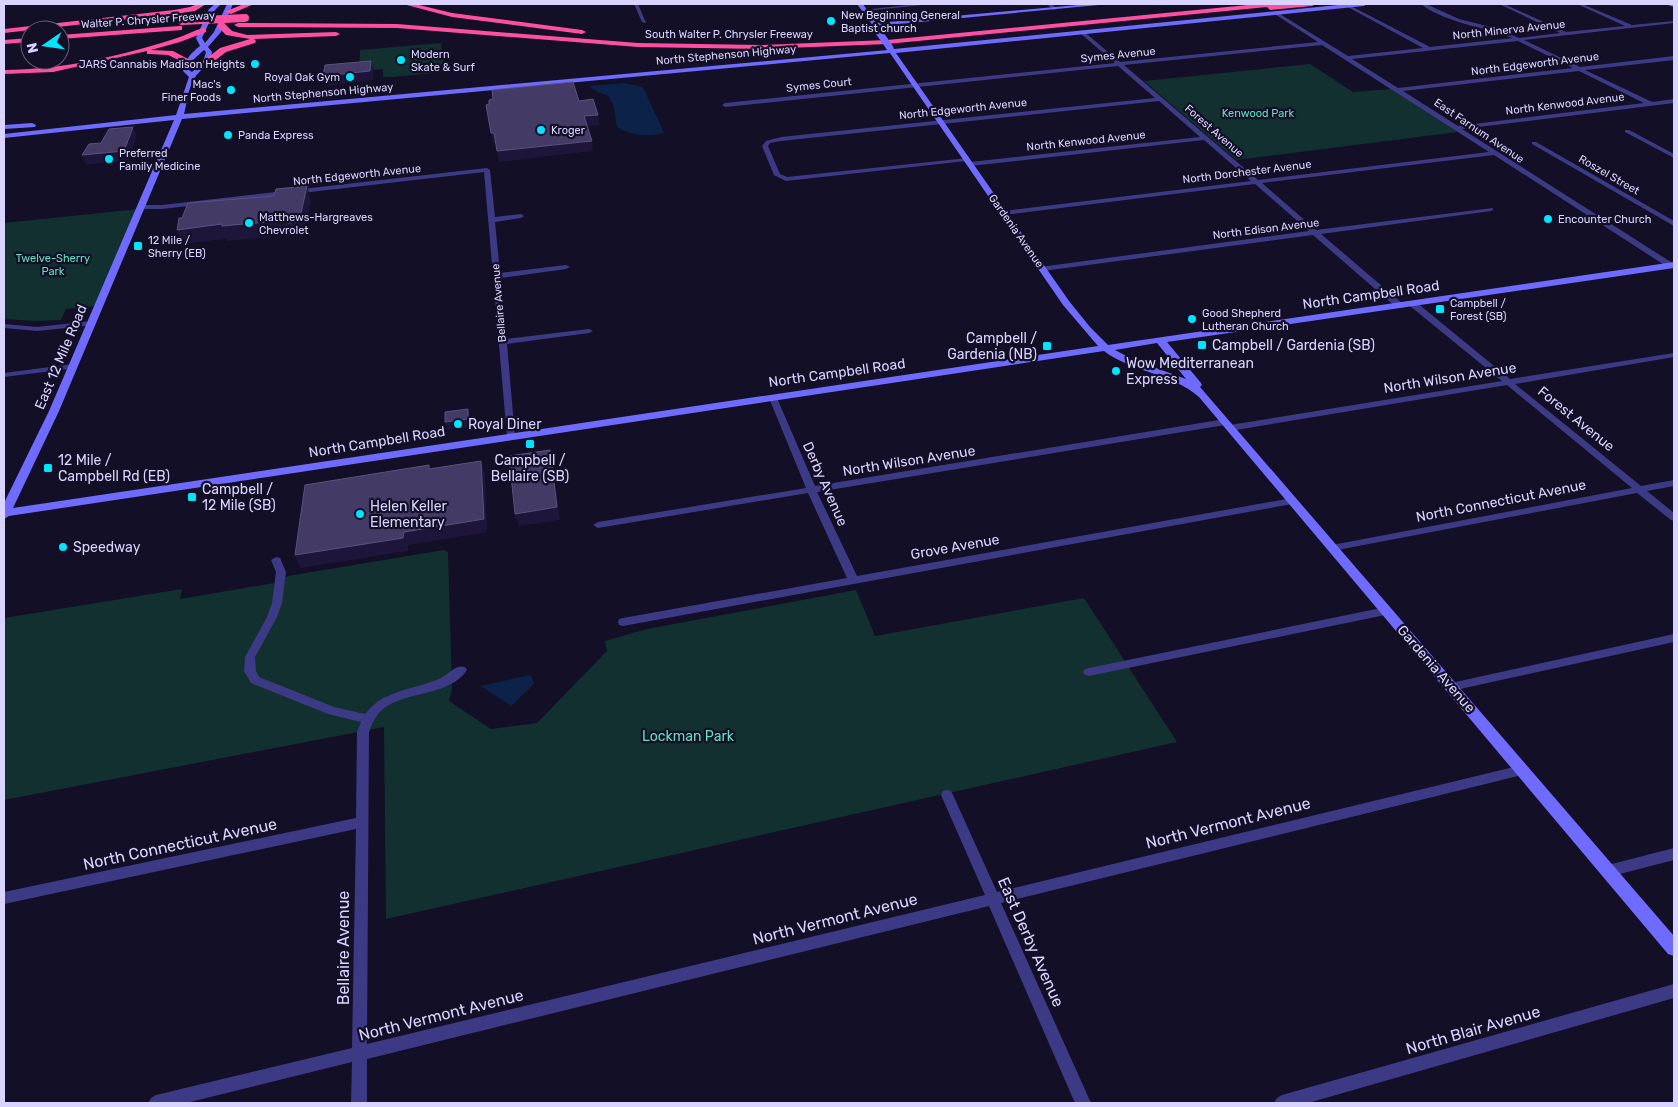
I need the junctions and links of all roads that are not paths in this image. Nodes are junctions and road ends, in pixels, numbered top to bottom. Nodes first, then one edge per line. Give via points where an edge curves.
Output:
1 (202, 4) edge
2 (218, 4) edge
3 (250, 4) edge
4 (406, 4) edge
5 (636, 4) edge
6 (930, 4) edge
7 (1049, 4) edge
8 (1106, 4) edge
9 (1194, 4) edge
10 (1278, 4) edge
11 (1312, 4) edge
12 (1364, 4) edge
13 (1423, 4) edge
14 (1501, 4) edge
15 (1579, 4) edge
16 (1670, 4) edge
17 (1348, 5) junction
18 (1674, 6) edge
19 (862, 7) edge
20 (229, 8) edge
21 (1228, 8) junction
22 (1055, 9) junction
23 (174, 12) junction
24 (1275, 12) junction
25 (302, 17) dead end
26 (356, 17) dead end
27 (208, 20) junction
28 (644, 22) dead end
29 (1674, 22) edge
30 (181, 25) junction
31 (221, 25) junction
32 (238, 26) joint
33 (875, 26) junction
34 (1632, 27) junction
35 (70, 30) edge
36 (202, 30) junction
37 (4, 31) edge
38 (582, 32) junction
39 (1082, 32) junction
40 (612, 34) dead end
41 (1567, 34) junction
42 (20, 36) edge
43 (70, 36) edge
44 (288, 36) junction
45 (650, 36) dead end
46 (1519, 39) junction
47 (5, 40) edge
48 (20, 40) edge
49 (572, 40) junction
50 (1323, 43) junction
51 (204, 46) junction
52 (1429, 49) junction
53 (892, 50) junction
54 (114, 56) junction
55 (1346, 58) junction
56 (1674, 58) edge
57 (187, 62) junction
58 (205, 64) junction
59 (1120, 65) junction
60 (1581, 69) junction
61 (4, 72) edge
62 (192, 76) junction
63 (916, 85) junction
64 (1398, 90) junction
65 (1160, 99) junction
66 (1674, 101) edge
67 (1652, 104) junction
68 (725, 105) dead end
69 (179, 117) junction
70 (941, 122) junction
71 (4, 127) edge
72 (1458, 128) junction
73 (1627, 131) dead end
74 (4, 136) edge
75 (1205, 138) junction
76 (1534, 143) dead end
77 (1493, 153) junction
78 (1674, 156) edge
79 (968, 162) junction
80 (487, 170) joint
81 (786, 180) joint
82 (1256, 182) junction
83 (140, 207) junction
84 (1491, 209) dead end
85 (1004, 213) junction
86 (522, 216) dead end
87 (491, 220) junction
88 (1674, 224) edge
89 (1316, 233) junction
90 (1673, 266) edge
91 (566, 267) dead end
92 (1043, 269) junction
93 (496, 276) junction
94 (1413, 304) junction
95 (1400, 306) junction
96 (91, 323) junction
97 (4, 326) edge
98 (589, 331) dead end
99 (1160, 340) junction
100 (502, 342) junction
101 (1105, 348) junction
102 (1674, 355) edge
103 (73, 366) junction
104 (4, 375) edge
105 (1509, 383) junction
106 (1198, 390) junction
107 (773, 398) junction
108 (1228, 425) junction
109 (511, 437) junction
110 (1674, 483) edge
111 (1640, 490) junction
112 (812, 491) junction
113 (1292, 501) junction
114 (4, 514) edge
115 (1674, 518) edge
116 (598, 525) dead end
117 (1332, 548) junction
118 (276, 560) dead end
119 (854, 581) junction
120 (1386, 611) junction
121 (623, 622) dead end
122 (1674, 638) edge
123 (461, 670) dead end
124 (1089, 672) dead end
125 (1451, 687) junction
126 (368, 719) junction
127 (1522, 770) junction
128 (946, 795) dead end
129 (362, 822) junction
130 (1674, 854) edge
131 (1608, 870) junction
132 (4, 898) edge
133 (993, 899) junction
134 (1674, 948) edge
135 (1674, 991) edge
136 (360, 1053) junction
137 (156, 1103) edge
138 (359, 1103) edge
139 (1082, 1103) edge
140 (1282, 1103) edge

1 - 23 highway
2 - 27 main road
3 - 20 highway
4 - 38 highway via 452,15
5 - 28 street
6 - 19 street
7 - 22 street
8 - 22 main road
9 - 45 highway via 906,31 772,38
10 - 21 highway, South Walter P. Chrysler Freeway
11 - 21 highway
12 - 17 main road, North Stephenson Highway
13 - 46 street via 1456,20
14 - 41 street
15 - 34 street
16 - 18 main road
17 - 24 main road, North Stephenson Highway
17 - 52 street
19 - 33 main road, Gardenia Avenue
20 - 31 main road
21 - 49 highway, South Walter P. Chrysler Freeway via 848,44 728,48
22 - 33 main road
23 - 27 highway via 193,13
23 - 37 highway
24 - 39 main road, North Stephenson Highway
24 - 50 street, East Farnum Avenue
25 - 30 highway, Walter P. Chrysler Freeway, bridge via 245,18
26 - 38 highway
27 - 36 main road
29 - 34 street, North Minerva Avenue
30 - 32 highway, Walter P. Chrysler Freeway
30 - 35 highway, Walter P. Chrysler Freeway
30 - 43 highway, Walter P. Chrysler Freeway
31 - 44 highway via 230,33 242,36
31 - 51 main road via 216,36
32 - 49 highway, South Walter P. Chrysler Freeway via 397,26
33 - 53 main road, Gardenia Avenue, bridge
34 - 41 street, North Minerva Avenue
36 - 51 main road via 199,38
36 - 54 highway via 181,40
38 - 40 highway
39 - 53 main road, North Stephenson Highway
39 - 59 street, Forest Avenue
41 - 46 street, North Minerva Avenue
42 - 47 highway
44 - 49 highway via 426,32
44 - 58 highway via 235,45
46 - 52 street, North Minerva Avenue
46 - 60 street
47 - 48 highway
50 - 55 street, East Farnum Avenue
50 - 59 street, Symes Avenue
51 - 57 main road
51 - 58 main road via 210,54
52 - 55 street, North Minerva Avenue
53 - 63 main road, Gardenia Avenue
53 - 69 main road, North Stephenson Highway
54 - 57 highway via 164,52
54 - 61 highway via 41,71
55 - 64 street, East Farnum Avenue
56 - 60 street, North Edgeworth Avenue
57 - 62 main road via 186,71
58 - 62 main road
59 - 63 street, Symes Avenue
59 - 65 street, Forest Avenue
60 - 64 street, North Edgeworth Avenue
60 - 67 street
62 - 69 main road, East 12 Mile Road
63 - 68 street, Symes Court
63 - 70 main road, Gardenia Avenue
64 - 72 street, East Farnum Avenue
65 - 70 street, North Edgeworth Avenue
65 - 75 street, Forest Avenue
66 - 67 street, North Kenwood Avenue
67 - 72 street, North Kenwood Avenue
69 - 71 main road, North Stephenson Highway via 161,115
69 - 74 main road, North Stephenson Highway
69 - 83 main road, East 12 Mile Road
70 - 79 main road, Gardenia Avenue
70 - 81 street, North Edgeworth Avenue via 768,142 765,146 777,174
72 - 77 street, East Farnum Avenue
73 - 78 street
75 - 79 street, North Kenwood Avenue
75 - 82 street, Forest Avenue
76 - 88 street, Roszel Street
77 - 82 street, North Dorchester Avenue
77 - 90 street, East Farnum Avenue
79 - 81 street, North Kenwood Avenue
79 - 85 main road, Gardenia Avenue
80 - 83 street, North Edgeworth Avenue
80 - 87 street, Bellaire Avenue
82 - 85 street, North Dorchester Avenue
82 - 89 street, Forest Avenue
83 - 96 main road, East 12 Mile Road
84 - 89 street, North Edison Avenue
85 - 92 main road, Gardenia Avenue
86 - 87 street
87 - 93 street, Bellaire Avenue
89 - 92 street, North Edison Avenue
89 - 95 street, Forest Avenue
90 - 94 main road, North Campbell Road
91 - 93 street
92 - 101 main road, Gardenia Avenue via 1076,317
93 - 100 street, Bellaire Avenue
94 - 95 main road, North Campbell Road
94 - 105 street, Forest Avenue
95 - 99 main road, North Campbell Road
96 - 97 street via 37,329
96 - 103 main road, East 12 Mile Road
98 - 100 street
99 - 101 main road, North Campbell Road
99 - 106 main road, Gardenia Avenue via 1196,382
100 - 109 street, Bellaire Avenue
101 - 106 main road, Gardenia Avenue via 1130,362 1177,377
101 - 107 main road, North Campbell Road
102 - 105 street, North Wilson Avenue
103 - 104 street
103 - 114 main road, East 12 Mile Road
105 - 108 street, North Wilson Avenue
105 - 111 street, Forest Avenue
106 - 108 main road, Gardenia Avenue
107 - 109 main road, North Campbell Road
107 - 112 street, Derby Avenue
108 - 112 street, North Wilson Avenue
108 - 113 main road, Gardenia Avenue
109 - 114 main road, North Campbell Road
110 - 111 street, North Connecticut Avenue
111 - 115 street, Forest Avenue
111 - 117 street, North Connecticut Avenue
112 - 116 street, North Wilson Avenue
112 - 119 street, Derby Avenue
113 - 117 main road, Gardenia Avenue
113 - 119 street, Grove Avenue
117 - 120 main road, Gardenia Avenue
118 - 126 street via 282,572 277,603 250,657 250,671 256,680 264,684 332,711
119 - 121 street, Grove Avenue
120 - 124 street
120 - 125 main road, Gardenia Avenue
122 - 125 street
123 - 126 street via 447,682 386,701
125 - 127 main road, Gardenia Avenue
126 - 129 street via 363,732
127 - 131 main road, Gardenia Avenue
127 - 133 street, North Vermont Avenue
128 - 133 street, East Derby Avenue
129 - 132 street, North Connecticut Avenue
129 - 136 street, Bellaire Avenue
130 - 131 street
131 - 134 main road, Gardenia Avenue
133 - 136 street, North Vermont Avenue
133 - 139 street, East Derby Avenue
135 - 140 street, North Blair Avenue
136 - 137 street, North Vermont Avenue
136 - 138 street, Bellaire Avenue

